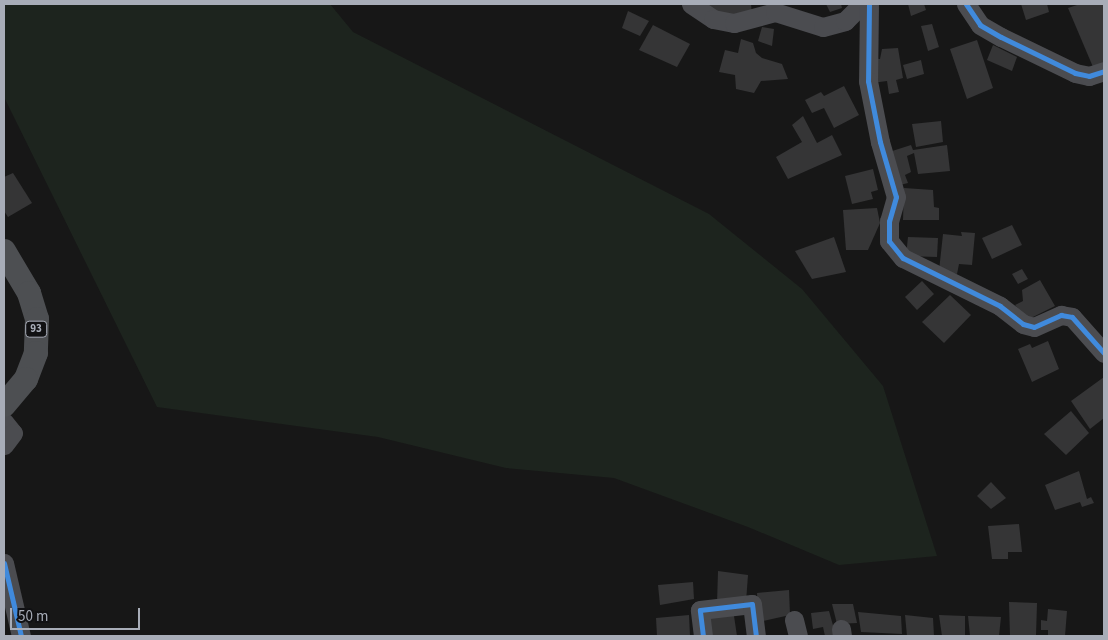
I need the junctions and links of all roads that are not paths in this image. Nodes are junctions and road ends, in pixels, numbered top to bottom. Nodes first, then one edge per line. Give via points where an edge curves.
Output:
1 (691, 4) edge
2 (862, 4) edge
3 (869, 4) edge
4 (966, 4) edge
5 (1104, 71) edge
6 (4, 250) edge
7 (1104, 352) edge
8 (4, 405) edge
9 (4, 422) edge
10 (4, 445) edge
11 (4, 563) edge
12 (21, 636) edge
13 (703, 636) edge
14 (756, 636) edge

1 - 2 street via 712,19 734,24 775,12 823,27 845,21
3 - 7 street via 868,81 880,142 896,196 889,221 889,241 903,258 1000,306 1023,324 1034,326 1061,315 1072,317
4 - 5 street via 980,25 1075,73 1089,76
6 - 8 main road, 93 via 29,294 37,319 36,353 26,379
9 - 10 street via 13,433
11 - 12 street
13 - 14 street via 700,610 752,604

